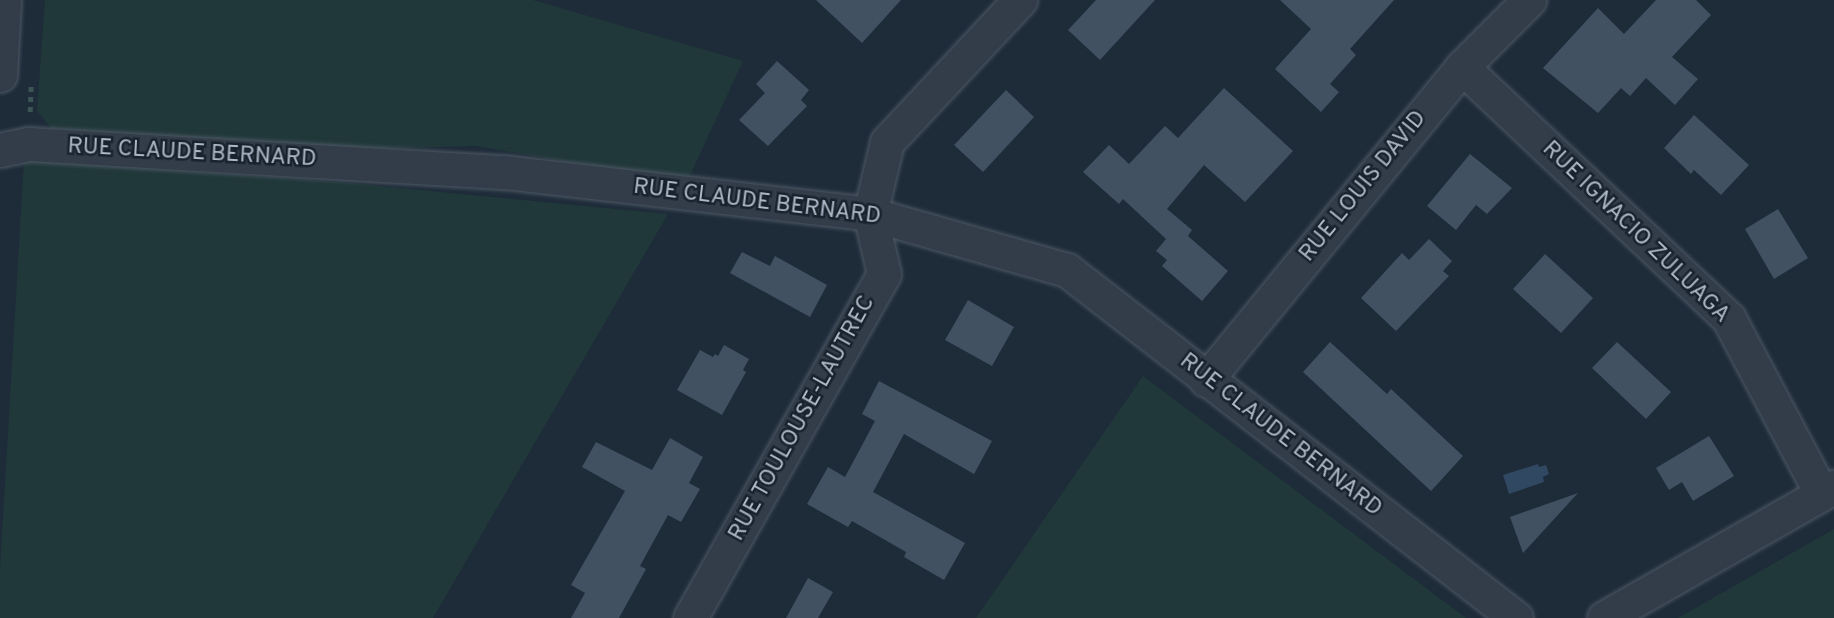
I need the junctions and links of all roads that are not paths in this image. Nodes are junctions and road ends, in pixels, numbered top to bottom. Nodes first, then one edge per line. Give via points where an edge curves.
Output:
1 (4, 0) edge
2 (1020, 0) edge
3 (1529, 0) edge
4 (1462, 67) junction
5 (0, 75) edge
6 (0, 150) edge
7 (870, 214) junction
8 (1206, 380) junction
9 (1828, 490) edge
10 (690, 618) edge
11 (1516, 618) edge
12 (1604, 618) edge

1 - 5 street
2 - 7 street via 887,142
3 - 4 street, RUE LOUIS DAVID
4 - 8 street, RUE LOUIS DAVID
4 - 9 street, RUE IGNACIO ZULUAGA via 1729,319
6 - 7 street, RUE CLAUDE BERNARD via 29,144 504,172
7 - 8 street, RUE CLAUDE BERNARD via 1067,270
7 - 10 street, RUE TOULOUSE-LAUTREC via 884,274
8 - 11 street, RUE CLAUDE BERNARD
9 - 12 street

